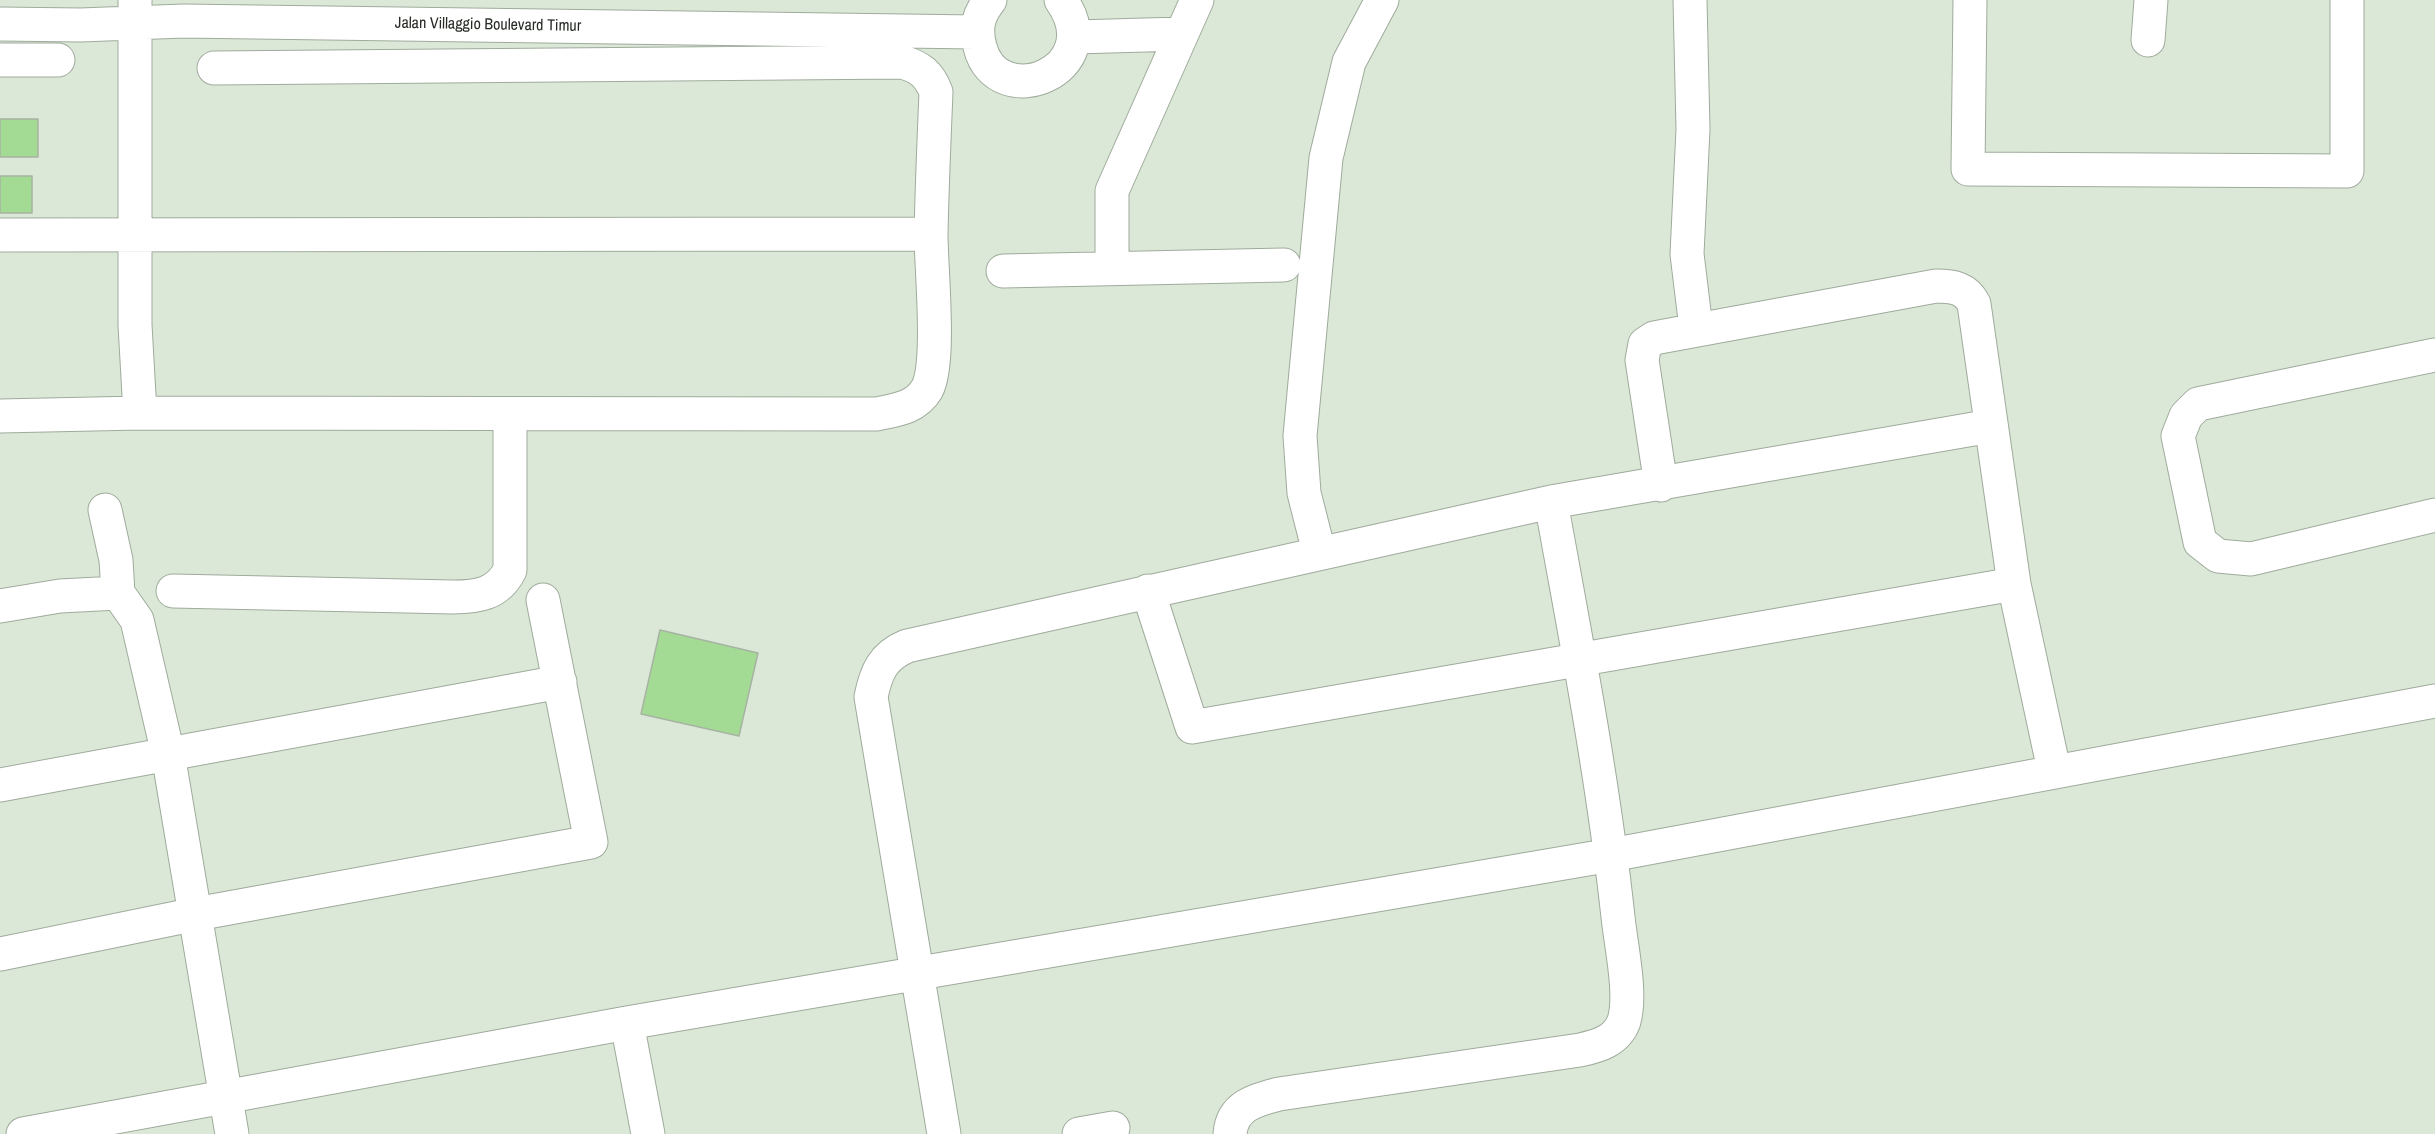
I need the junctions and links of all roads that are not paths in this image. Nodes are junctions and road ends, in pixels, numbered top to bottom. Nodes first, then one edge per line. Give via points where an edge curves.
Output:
1 (990, 0) edge
2 (1061, 0) edge
3 (1197, 0) edge
4 (1382, 0) edge
5 (1690, 0) edge
6 (1970, 0) edge
7 (2151, 0) edge
8 (2347, 0) edge
9 (135, 12) edge
10 (0, 24) edge
11 (976, 32) junction
12 (1181, 34) junction
13 (1075, 37) junction
14 (2148, 40) dead end
15 (0, 60) edge
16 (58, 60) dead end
17 (214, 68) dead end
18 (134, 233) junction
19 (931, 234) junction
20 (0, 235) edge
21 (1284, 265) dead end
22 (1112, 268) junction
23 (1003, 271) dead end
24 (1696, 328) junction
25 (2435, 355) edge
26 (140, 412) junction
27 (510, 415) junction
28 (0, 416) edge
29 (1990, 426) junction
30 (1661, 485) junction
31 (1551, 502) junction
32 (105, 510) dead end
33 (2435, 515) edge
34 (1319, 552) junction
35 (2014, 584) junction
36 (173, 591) dead end
37 (1148, 591) junction
38 (118, 593) junction
39 (543, 600) dead end
40 (0, 606) edge
41 (1580, 661) junction
42 (560, 682) junction
43 (2435, 700) edge
44 (168, 754) junction
45 (2054, 770) junction
46 (0, 785) edge
47 (1611, 855) junction
48 (196, 914) junction
49 (0, 954) edge
50 (918, 975) junction
51 (627, 1023) junction
52 (226, 1096) junction
53 (1113, 1128) dead end
54 (23, 1134) edge
55 (232, 1134) edge
56 (648, 1134) edge
57 (944, 1134) edge
58 (1079, 1134) edge
59 (1230, 1134) edge

1 - 11 street
2 - 13 street via 1071,15
3 - 12 street
4 - 34 street via 1349,62 1326,158 1300,436 1304,493
5 - 24 street via 1693,129 1687,254
6 - 8 street via 1968,169 2347,171
7 - 14 street
9 - 10 street, Jalan Villaggio Boulevard Timur
9 - 11 street, Jalan Villaggio Boulevard Timur via 183,21
9 - 18 street
11 - 13 street via 982,57 999,75 1023,82 1048,77 1067,60
12 - 13 street
12 - 22 street via 1112,191
15 - 16 street
17 - 19 street via 902,62 925,72 936,92
18 - 19 street
18 - 20 street
18 - 26 street
19 - 27 street via 934,366 918,401 902,410 876,414
21 - 22 street
22 - 23 street
24 - 29 street via 1936,286 1960,289 1969,294 1974,304
24 - 30 street via 1666,334 1645,344 1642,360
25 - 33 street via 2198,404 2186,416 2178,436 2200,542 2218,556 2251,559
26 - 27 street
26 - 28 street
27 - 36 street via 510,570 504,583 489,591 470,597
29 - 30 street
29 - 35 street
30 - 31 street
31 - 34 street
31 - 41 street
32 - 38 street via 116,560
34 - 37 street
35 - 41 street
35 - 45 street
37 - 41 street via 1192,727
37 - 50 street via 907,646 882,662 871,697
38 - 40 street via 60,596
38 - 44 street via 137,621
39 - 42 street
41 - 47 street
42 - 44 street
42 - 48 street via 591,842
43 - 45 street
44 - 46 street
44 - 48 street
45 - 47 street
47 - 50 street
47 - 59 street via 1625,981 1623,1022 1602,1045 1271,1096 1255,1100 1236,1113
48 - 49 street
48 - 52 street
50 - 51 street
50 - 57 street
51 - 52 street
51 - 56 street
52 - 54 street
52 - 55 street
53 - 58 street

